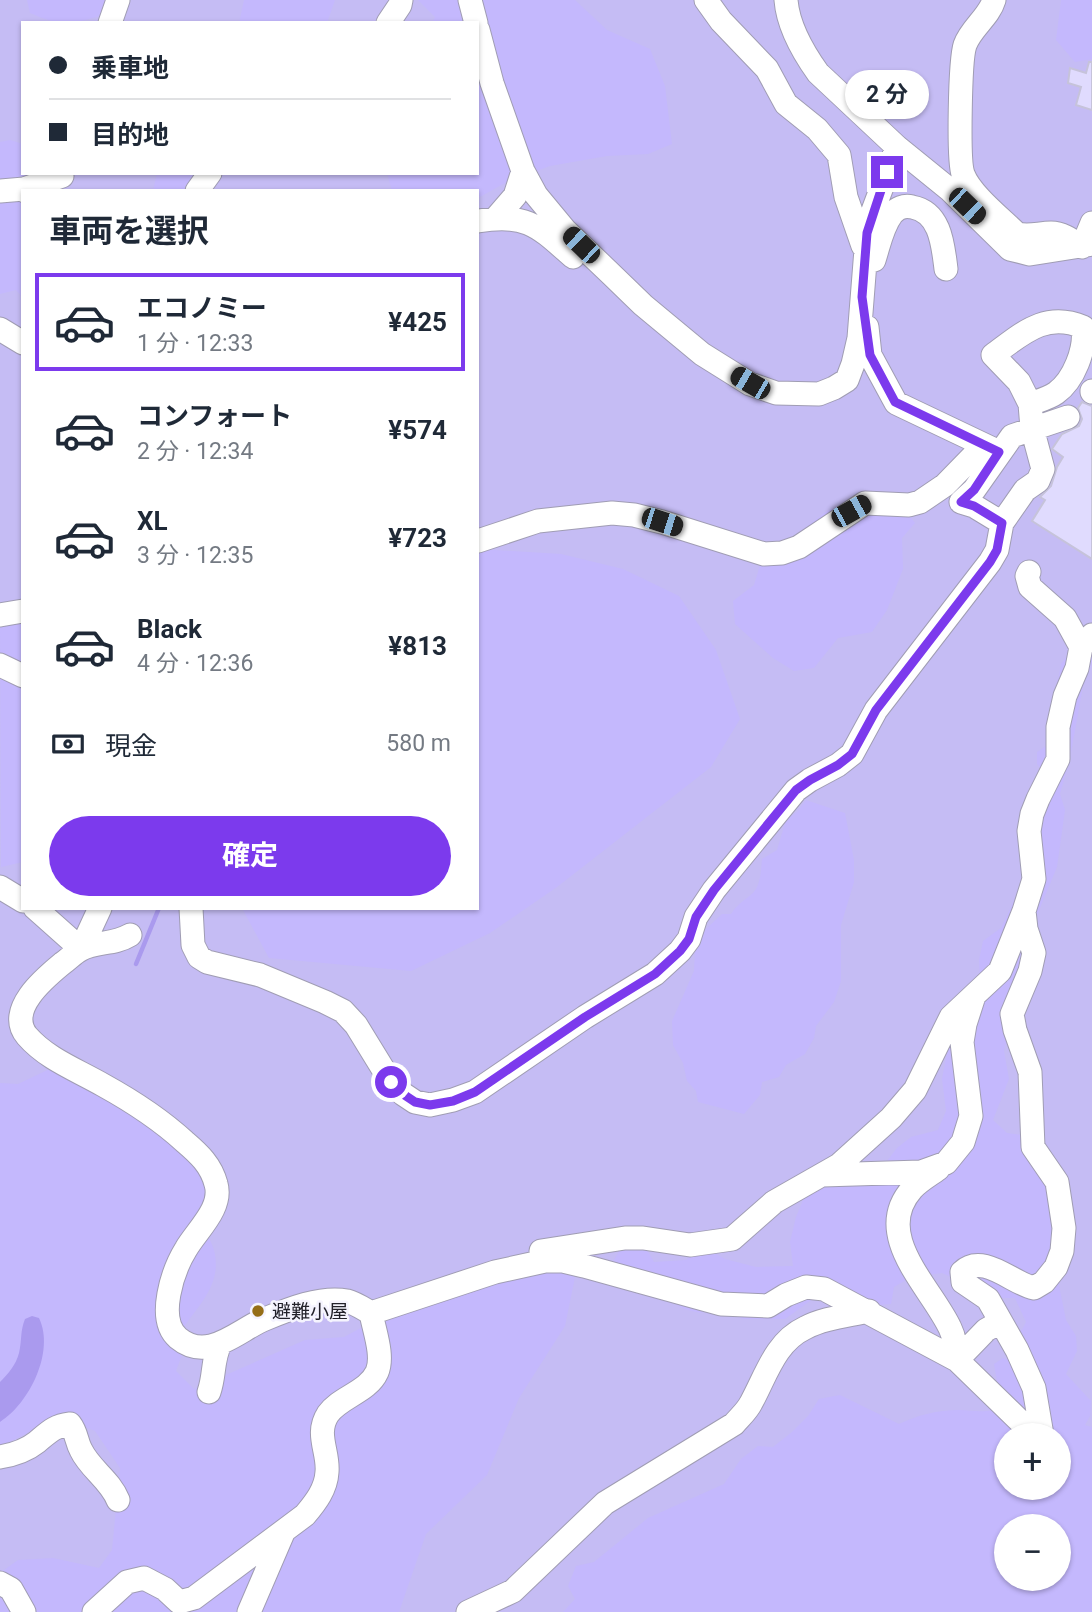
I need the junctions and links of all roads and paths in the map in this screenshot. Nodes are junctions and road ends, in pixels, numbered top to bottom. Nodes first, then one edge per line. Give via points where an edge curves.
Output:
1 (118, 0) edge
2 (401, 0) edge
3 (470, 0) edge
4 (706, 0) edge
5 (786, 0) edge
6 (995, 0) edge
7 (111, 21) edge
8 (389, 21) edge
9 (475, 21) edge
10 (479, 34) edge
11 (897, 147) junction
12 (523, 171) junction
13 (60, 180) edge
14 (28, 189) edge
15 (21, 190) edge
16 (0, 191) edge
17 (487, 219) edge
18 (1092, 223) edge
19 (1087, 245) edge
20 (867, 255) junction
21 (946, 269) dead end
22 (862, 297) junction
23 (643, 305) junction
24 (0, 329) edge
25 (1088, 330) edge
26 (21, 342) edge
27 (1030, 404) junction
28 (1068, 417) dead end
29 (1032, 428) junction
30 (991, 449) junction
31 (1002, 523) junction
32 (479, 541) edge
33 (1029, 572) dead end
34 (21, 611) edge
35 (0, 615) edge
36 (1086, 655) edge
37 (0, 665) edge
38 (21, 675) edge
39 (0, 887) edge
40 (21, 900) edge
41 (37, 910) edge
42 (99, 910) edge
43 (191, 910) edge
44 (1024, 911) junction
45 (130, 935) dead end
46 (81, 949) junction
47 (975, 993) junction
48 (946, 1163) junction
49 (818, 1176) junction
50 (495, 1272) junction
51 (869, 1311) junction
52 (371, 1313) junction
53 (1000, 1322) junction
54 (220, 1343) junction
55 (957, 1360) junction
56 (209, 1392) dead end
57 (1022, 1423) edge
58 (1039, 1423) edge
59 (0, 1457) edge
60 (118, 1500) dead end
61 (283, 1533) junction
62 (0, 1583) edge
63 (24, 1612) edge
64 (94, 1612) edge
65 (249, 1612) edge
66 (468, 1612) edge

1 - 7 street
2 - 8 street
3 - 9 street
4 - 20 street via 767,69 786,104 839,155 846,197
5 - 11 street via 792,27 818,73
6 - 19 street via 969,37 963,54 960,150 964,176 1017,234 1053,233
10 - 12 street
11 - 19 street via 950,190 1010,249 1030,254
11 - 20 street via 868,224
12 - 17 street via 515,196
12 - 23 street via 565,230
13 - 14 street
15 - 16 street
17 - 23 street via 520,218 541,229 605,284
18 - 19 street
20 - 22 street
21 - 22 street via 942,238 933,220 919,209 902,207 893,212 884,230
22 - 23 street via 859,338 846,380 819,394 801,395 776,393 741,378 702,354
22 - 30 street via 870,355 895,402
24 - 26 street
25 - 27 street via 1075,369 1057,392
25 - 27 street via 1070,322 1045,322 993,355 1019,382
27 - 29 street
28 - 29 street
29 - 30 street
29 - 31 street via 1043,469
30 - 31 street via 974,490 961,502
30 - 32 street via 920,502 865,503 799,547 782,553 764,554 662,522 612,513 538,521
31 - 43 street via 990,562 876,710 852,754 796,790 714,890 680,951 655,974 475,1092 430,1105 415,1102 391,1082 343,1011 260,975 200,957 194,945
33 - 36 street via 1030,587 1065,618
34 - 35 street
36 - 44 street via 1065,696 1058,727 1058,759 1032,814 1029,831 1034,879
37 - 38 street
39 - 40 street
41 - 46 street
42 - 46 street
44 - 47 street via 1000,971
44 - 53 street via 1034,953 1012,1014 1030,1072 1033,1147 1056,1182 1064,1228 1056,1268 1034,1288 981,1266 962,1272 963,1282 988,1299
45 - 46 street
46 - 54 street via 38,984 21,1020 25,1034 55,1060 163,1122 206,1161 217,1185 215,1203 185,1250 167,1300 167,1323 177,1337 193,1345
47 - 48 street via 962,1042 971,1116 962,1142
47 - 49 street via 951,1017 915,1090 891,1118 839,1165
48 - 49 street via 921,1172
48 - 55 street via 912,1189 897,1228 909,1262 950,1328
49 - 50 street via 774,1202 732,1239 690,1245 625,1238 509,1257
50 - 51 street via 563,1261 721,1304 768,1306 806,1287 824,1289
50 - 52 street
51 - 55 street
51 - 66 street via 802,1328 774,1357 750,1406 734,1424 605,1503 513,1591
52 - 54 street via 348,1301 325,1301 263,1320
52 - 61 street via 379,1354 377,1370 370,1381 328,1414 322,1428 327,1463 324,1488 317,1502
53 - 55 street
53 - 58 street via 1034,1388
54 - 56 street
55 - 57 street
59 - 60 street via 14,1455 51,1429 70,1424 80,1450 113,1487
61 - 64 street via 194,1598 179,1602 144,1578 127,1582
61 - 65 street
62 - 63 street via 11,1589

